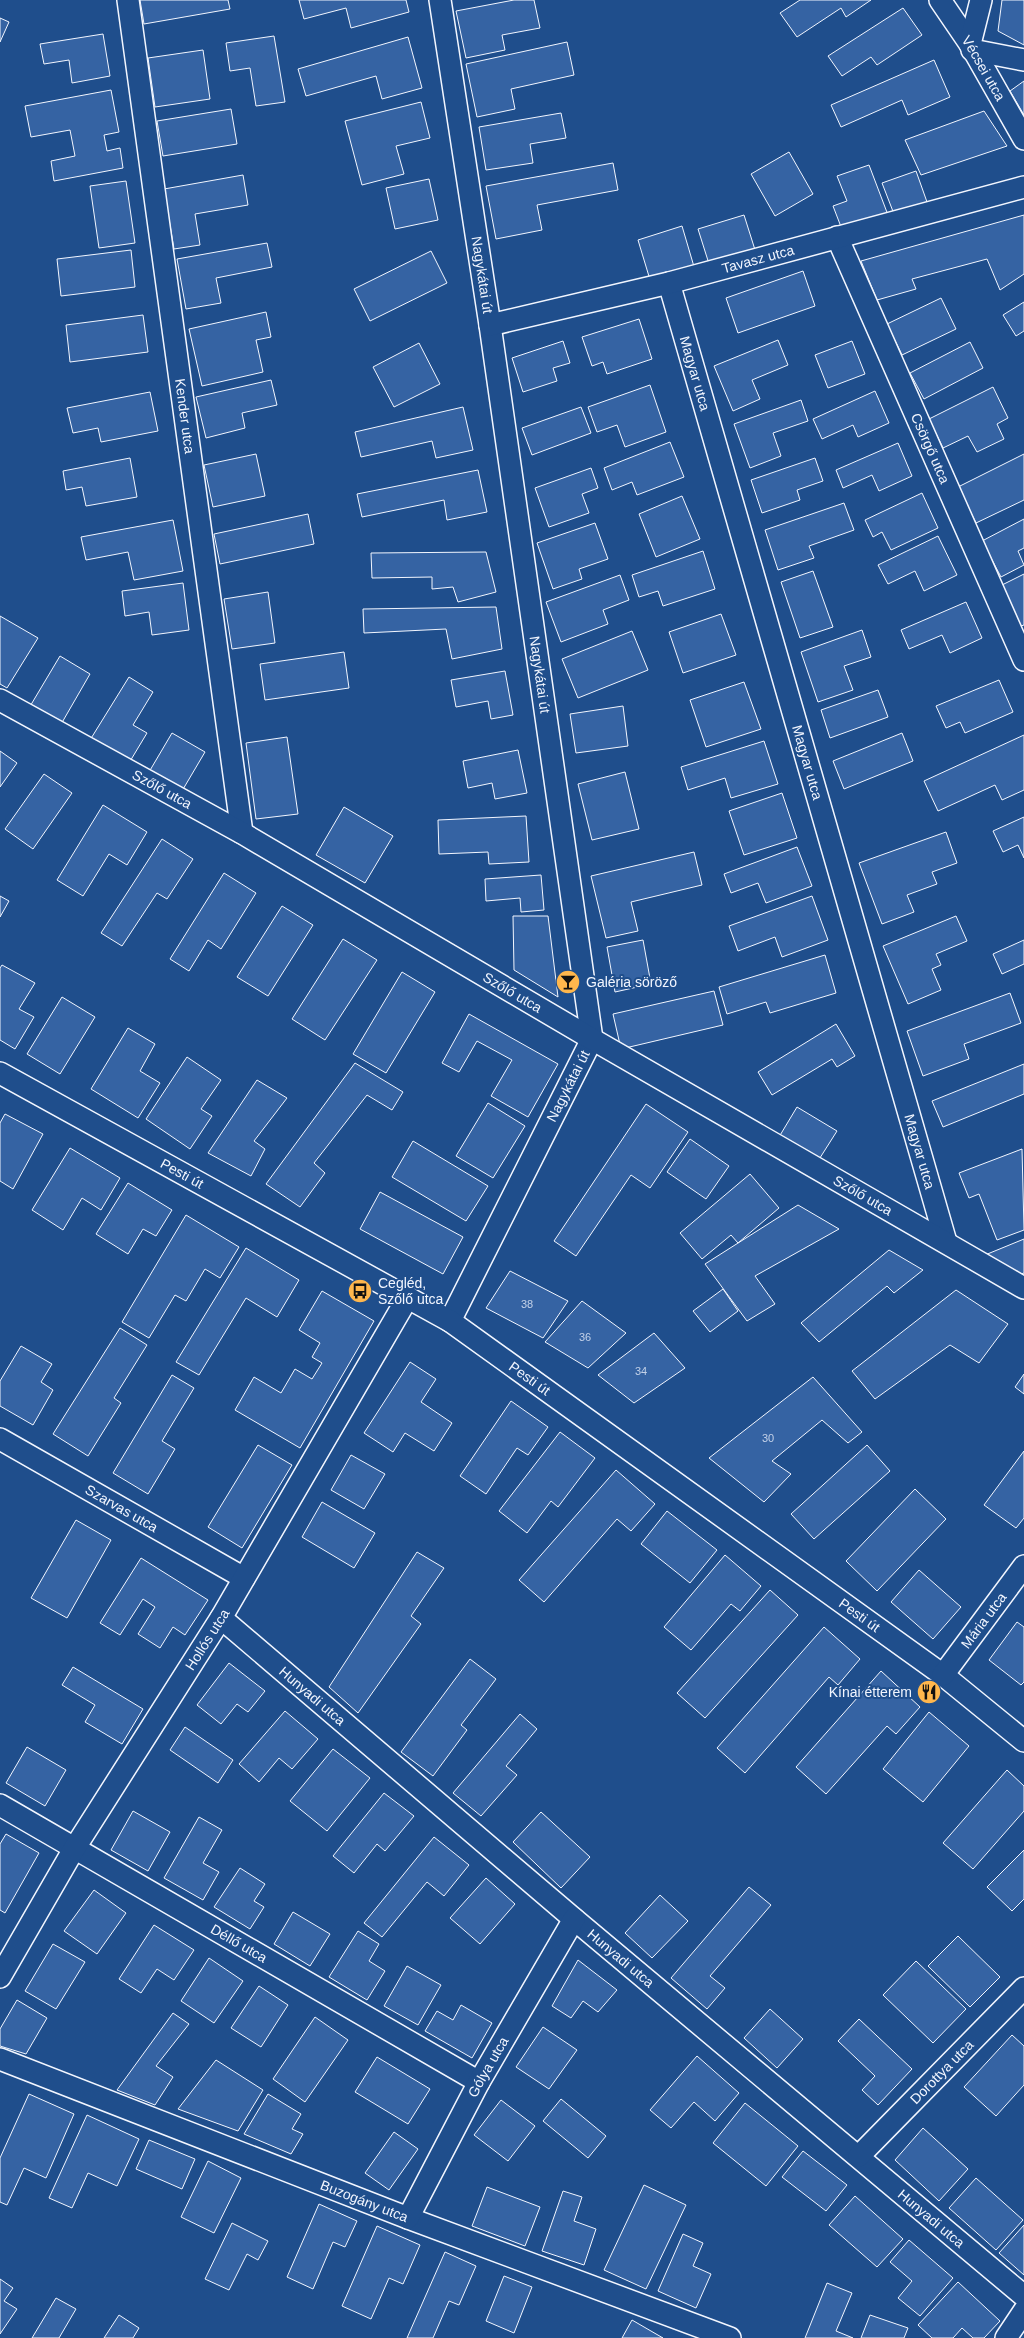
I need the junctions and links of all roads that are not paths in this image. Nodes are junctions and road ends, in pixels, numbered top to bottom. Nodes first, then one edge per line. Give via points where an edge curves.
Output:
1 (128, 0) edge
2 (440, 0) edge
3 (940, 0) edge
4 (981, 0) edge
5 (971, 47) junction
6 (1024, 60) edge
7 (1024, 140) edge
8 (1024, 187) edge
9 (837, 237) junction
10 (670, 283) junction
11 (490, 325) junction
12 (1024, 660) edge
13 (0, 700) edge
14 (242, 833) junction
15 (592, 1038) junction
16 (0, 1073) edge
17 (946, 1242) junction
18 (1024, 1288) edge
19 (408, 1297) junction
20 (450, 1321) junction
21 (0, 1439) edge
22 (1024, 1566) edge
23 (244, 1578) junction
24 (221, 1618) junction
25 (943, 1674) junction
26 (1024, 1741) edge
27 (0, 1805) edge
28 (74, 1849) junction
29 (574, 1919) junction
30 (0, 1977) edge
31 (1024, 1988) edge
32 (0, 2059) edge
33 (479, 2082) junction
34 (859, 2156) junction
35 (408, 2218) junction
36 (1024, 2296) edge
37 (1024, 2311) edge
38 (717, 2336) edge
39 (1006, 2338) edge

1 - 14 street, Kender utca
2 - 11 street, Nagykátai út
3 - 5 street, Vécsei utca
4 - 5 street
5 - 6 street
5 - 7 street, Vécsei utca
8 - 9 street, Tavasz utca
9 - 10 street, Tavasz utca
9 - 12 street, Csörgő utca
10 - 11 street, Tavasz utca
10 - 17 street, Magyar utca
11 - 15 street, Nagykátai út
13 - 14 street, Szőlő utca
14 - 15 street, Szőlő utca
15 - 17 street, Szőlő utca
15 - 20 street, Nagykátai út
16 - 19 street, Pesti út
17 - 18 street, Szőlő utca
19 - 20 street, Pesti út
19 - 23 street, Hollós utca
20 - 25 street, Pesti út
21 - 23 street, Szarvas utca
22 - 25 street, Mária utca
23 - 24 street, Hollós utca
24 - 28 street, Hollós utca
24 - 29 street, Hunyadi utca
25 - 26 street, Pesti út
27 - 28 street, Déllő utca
28 - 30 street, Hollós utca
28 - 33 street, Déllő utca
29 - 33 street, Gólya utca
29 - 34 street, Hunyadi utca
31 - 34 street, Dorottya utca
32 - 35 street, Buzogány utca
33 - 35 street, Gólya utca
34 - 36 street, Hunyadi utca
35 - 38 street, Buzogány utca
37 - 39 street

